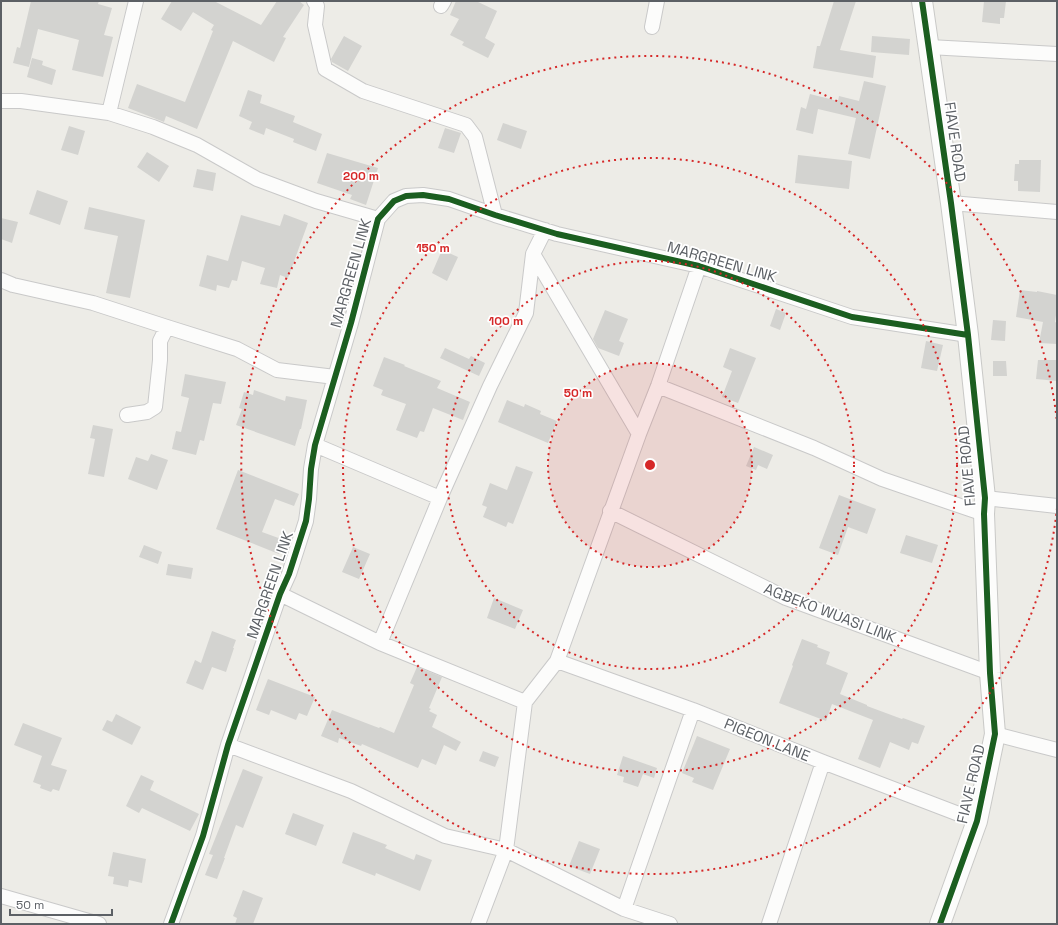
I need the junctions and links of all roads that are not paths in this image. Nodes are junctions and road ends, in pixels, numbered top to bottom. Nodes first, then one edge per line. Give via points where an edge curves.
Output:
1 (136, 1) edge
2 (314, 1) edge
3 (657, 1) edge
4 (922, 1) edge
5 (652, 27) dead end
6 (929, 47) junction
7 (1057, 54) edge
8 (1, 101) edge
9 (109, 113) junction
10 (951, 204) junction
11 (1057, 212) edge
12 (495, 215) junction
13 (378, 219) junction
14 (545, 230) junction
15 (533, 254) junction
16 (700, 266) junction
17 (1, 280) edge
18 (167, 327) junction
19 (968, 335) junction
20 (335, 377) junction
21 (658, 386) junction
22 (127, 415) dead end
23 (639, 434) junction
24 (315, 445) junction
25 (440, 498) junction
26 (984, 506) junction
27 (1057, 506) edge
28 (610, 511) junction
29 (280, 594) junction
30 (380, 643) junction
31 (556, 661) junction
32 (990, 673) junction
33 (525, 702) junction
34 (693, 710) junction
35 (996, 734) junction
36 (228, 745) junction
37 (1057, 750) edge
38 (823, 762) junction
39 (977, 821) junction
40 (506, 850) junction
41 (1, 896) edge
42 (624, 909) junction
43 (99, 924) edge
44 (171, 924) edge
45 (478, 924) edge
46 (670, 924) edge
47 (769, 924) edge
48 (940, 924) edge

1 - 9 street
2 - 12 street via 317,6 315,25 325,69 363,91 466,125 475,137
3 - 5 street
4 - 6 street, FIAVE ROAD
6 - 7 street
6 - 10 street, FIAVE ROAD
8 - 9 street via 21,101
9 - 13 street via 197,145 257,179 316,201
10 - 11 street
10 - 19 street, FIAVE ROAD
12 - 13 street, MARGREEN LINK via 449,199 423,195 406,196 394,201
12 - 14 street, MARGREEN LINK
13 - 20 street, MARGREEN LINK
14 - 15 street
14 - 16 street, MARGREEN LINK
15 - 23 street
15 - 25 street via 526,313
16 - 19 street, MARGREEN LINK via 852,317
16 - 21 street
17 - 18 street via 93,303
18 - 20 street via 237,349 277,370
18 - 22 street via 160,341 155,407 147,412
19 - 26 street, FIAVE ROAD
20 - 24 street, MARGREEN LINK
21 - 23 street
21 - 26 street via 814,448 882,479
23 - 28 street
24 - 25 street
24 - 29 street, MARGREEN LINK via 306,521
25 - 30 street
26 - 27 street
26 - 32 street, FIAVE ROAD
28 - 31 street
28 - 32 street, AGBEKO WUASI LINK via 786,598
29 - 30 street
29 - 36 street, MARGREEN LINK
30 - 33 street
31 - 33 street
31 - 34 street, PIGEON LANE
32 - 35 street, FIAVE ROAD
33 - 40 street
34 - 38 street, PIGEON LANE
34 - 42 street
35 - 37 street
35 - 39 street, FIAVE ROAD
36 - 40 street via 351,791 445,836
36 - 44 street, MARGREEN LINK via 202,836
38 - 39 street, PIGEON LANE
38 - 47 street
39 - 48 street, FIAVE ROAD
40 - 42 street
40 - 45 street
41 - 43 street
42 - 46 street

